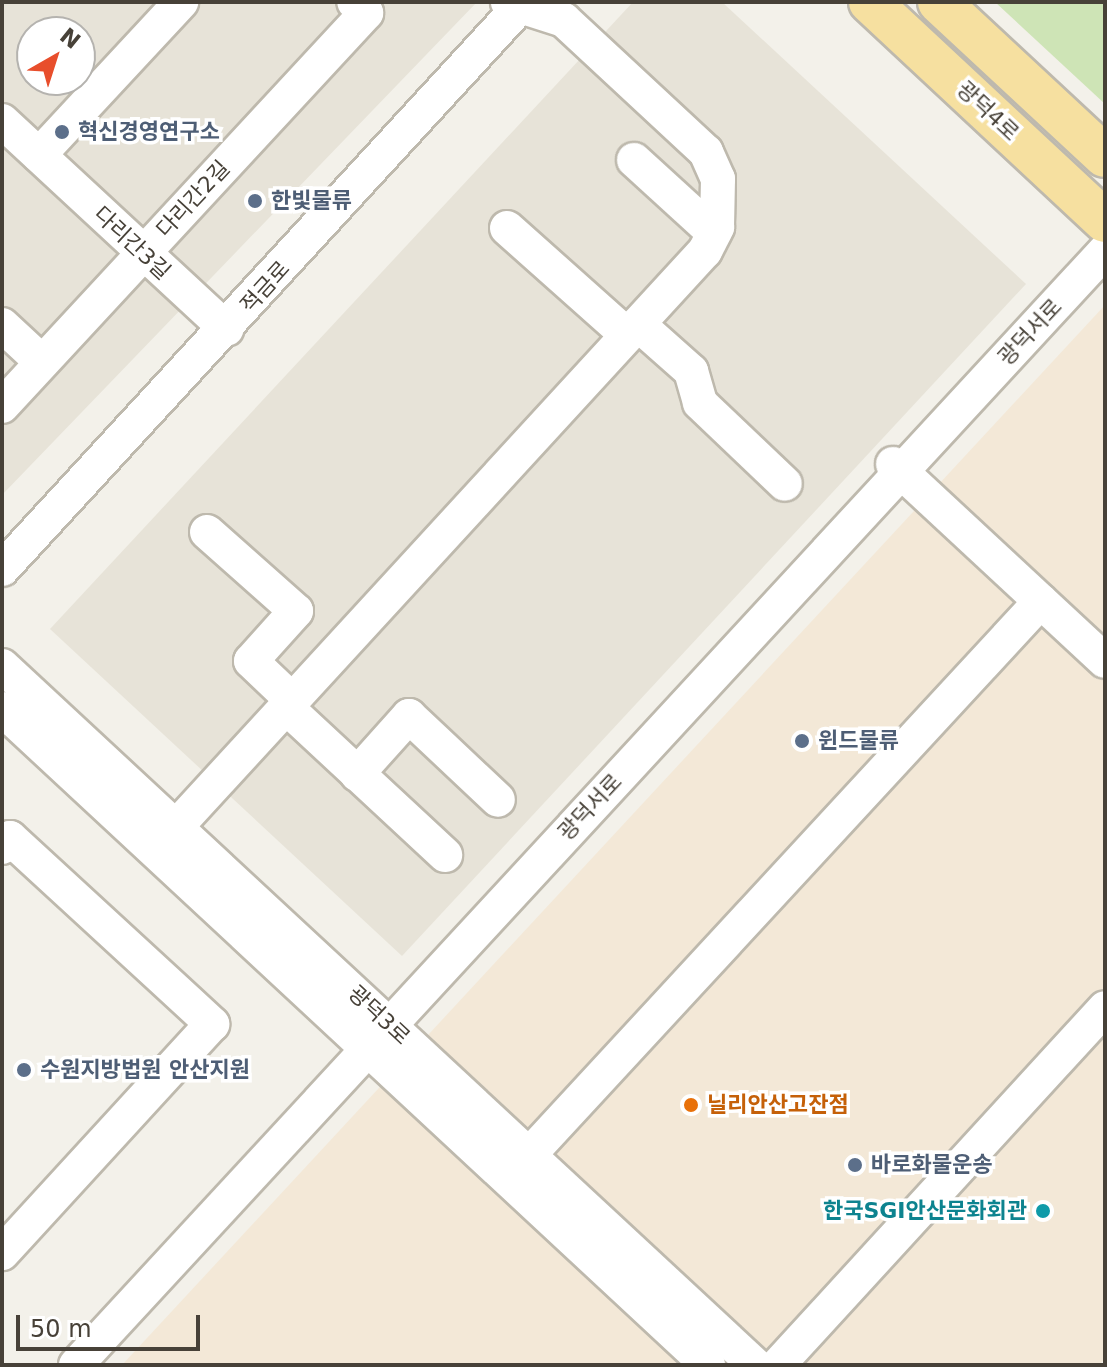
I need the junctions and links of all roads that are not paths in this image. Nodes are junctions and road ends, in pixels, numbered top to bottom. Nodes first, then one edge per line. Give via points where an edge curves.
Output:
1 (181, 2) edge
2 (354, 2) edge
3 (870, 2) edge
4 (939, 2) edge
5 (516, 5) edge
6 (2, 121) edge
7 (39, 155) junction
8 (1105, 156) edge
9 (634, 160) dead end
10 (1105, 221) edge
11 (507, 228) dead end
12 (714, 233) junction
13 (1105, 251) edge
14 (142, 253) junction
15 (2, 325) edge
16 (227, 329) junction
17 (633, 330) junction
18 (42, 362) junction
19 (2, 406) edge
20 (897, 468) junction
21 (785, 484) dead end
22 (207, 532) dead end
23 (2, 569) edge
24 (1041, 601) junction
25 (1105, 661) edge
26 (2, 666) edge
27 (290, 704) junction
28 (2, 709) edge
29 (357, 774) junction
30 (498, 800) dead end
31 (176, 827) junction
32 (2, 847) edge
33 (445, 855) dead end
34 (1105, 1008) edge
35 (378, 1036) junction
36 (529, 1155) junction
37 (2, 1253) edge
38 (76, 1365) edge
39 (708, 1365) edge
40 (755, 1365) edge
41 (778, 1365) edge

1 - 7 street
2 - 14 street, 다리간2길 via 366,13
3 - 10 main road, 광덕4로
4 - 8 main road
5 - 12 street via 564,20 706,152 718,179
5 - 16 street, 적금로
6 - 7 street, 다리간3길
7 - 14 street, 다리간3길
9 - 12 street
11 - 17 street
12 - 17 street
13 - 20 street, 광덕서로
14 - 16 street, 다리간3길
14 - 18 street, 다리간2길
15 - 18 street
16 - 23 street, 적금로
17 - 21 street via 691,371 700,403
17 - 27 street
18 - 19 street, 다리간2길
20 - 24 street
20 - 35 street, 광덕서로
22 - 27 street via 296,611 251,661
24 - 25 street
24 - 36 street
26 - 31 street, 광덕3로
27 - 29 street
27 - 31 street
28 - 35 street, 광덕3로
29 - 30 street via 409,716
29 - 33 street
31 - 35 street, 광덕3로
32 - 37 street via 10,838 212,1024
34 - 41 street
35 - 36 street, 광덕3로
35 - 38 street, 광덕서로
35 - 39 street, 광덕3로
36 - 40 street, 광덕3로

